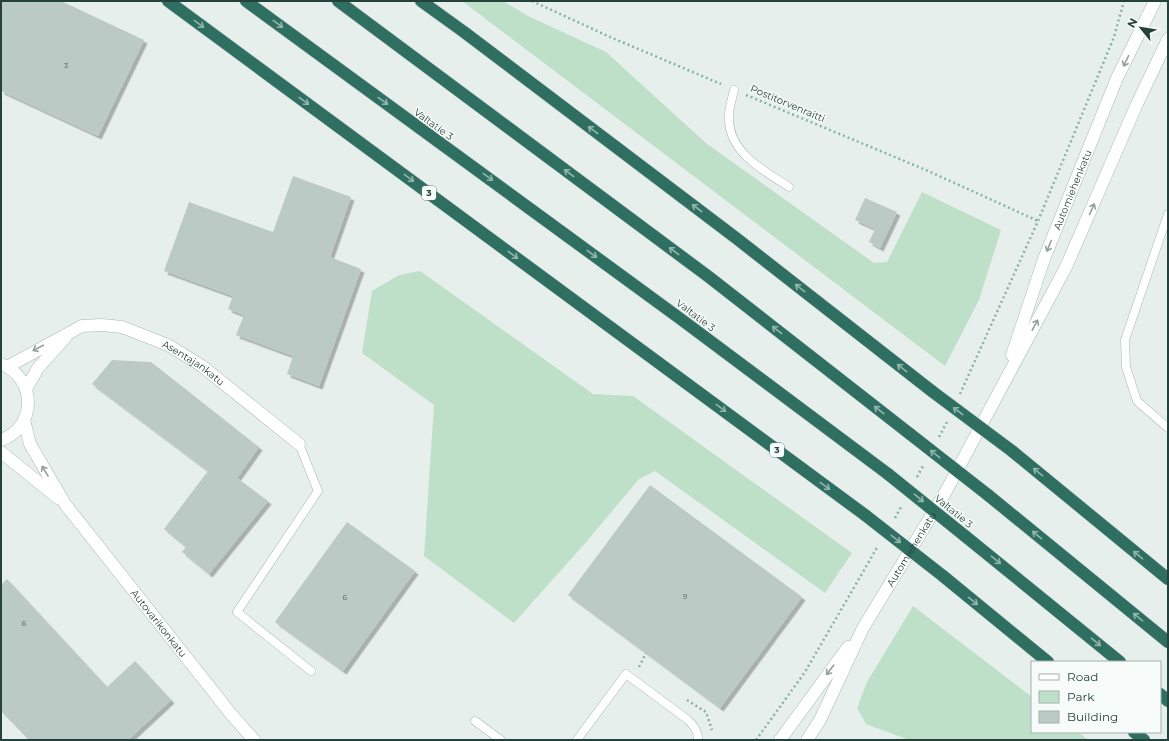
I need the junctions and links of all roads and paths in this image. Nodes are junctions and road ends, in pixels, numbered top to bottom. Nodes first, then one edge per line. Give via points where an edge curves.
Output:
1 (168, 1) edge
2 (246, 1) edge
3 (338, 1) edge
4 (421, 1) edge
5 (532, 1) edge
6 (1124, 1) edge
7 (1155, 1) edge
8 (1168, 39) edge
9 (734, 90) junction
10 (789, 187) dead end
11 (1168, 216) edge
12 (71, 332) junction
13 (4, 366) edge
14 (1003, 384) junction
15 (26, 389) junction
16 (24, 420) junction
17 (1168, 428) edge
18 (1, 440) edge
19 (298, 444) joint
20 (1, 452) edge
21 (65, 504) junction
22 (1168, 579) edge
23 (863, 628) junction
24 (1168, 642) edge
25 (646, 653) dead end
26 (1047, 661) edge
27 (1119, 661) edge
28 (638, 668) dead end
29 (311, 671) dead end
30 (475, 721) dead end
31 (1135, 733) edge
32 (254, 740) edge
33 (501, 740) edge
34 (577, 740) edge
35 (698, 740) edge
36 (780, 740) edge
37 (807, 740) edge
38 (1144, 740) edge

1 -> 26 highway, 3, bridge via 865,515
2 -> 27 highway, Valtatie 3, bridge via 888,474
24 -> 3 highway, bridge via 988,495 709,277
22 -> 4 highway, bridge via 1012,451 736,238
5 - 9 path, Postitorvenraitti via 610,38
6 - 9 path, Postitorvenraitti via 1114,37 1038,221 926,170
7 -> 14 main road, Automiehenkatu via 1117,78 1044,259
14 -> 8 main road, Automiehenkatu via 1066,267
9 - 10 lane via 729,120 736,144 749,159
11 - 17 lane via 1125,340 1126,367 1137,401
12 -> 13 main road, Asentajankatu
12 - 15 main road, Asentajankatu via 38,368
12 - 19 main road, Asentajankatu via 82,326 122,327 168,345 202,366
13 - 15 main road via 15,372
14 - 23 main road, Automiehenkatu via 945,493
15 - 16 main road via 28,405
16 - 18 main road via 14,433
21 -> 16 main road, Autovarikonkatu via 30,444
19 - 29 lane via 318,490 237,612
20 - 21 main road, Autovarikonkatu
21 - 32 main road, Autovarikonkatu
23 -> 36 main road, Automiehenkatu
23 - 37 main road, Automiehenkatu via 820,720
25 - 28 path
30 - 33 lane
31 - 38 highway
34 - 35 lane via 626,674 688,720 695,728

